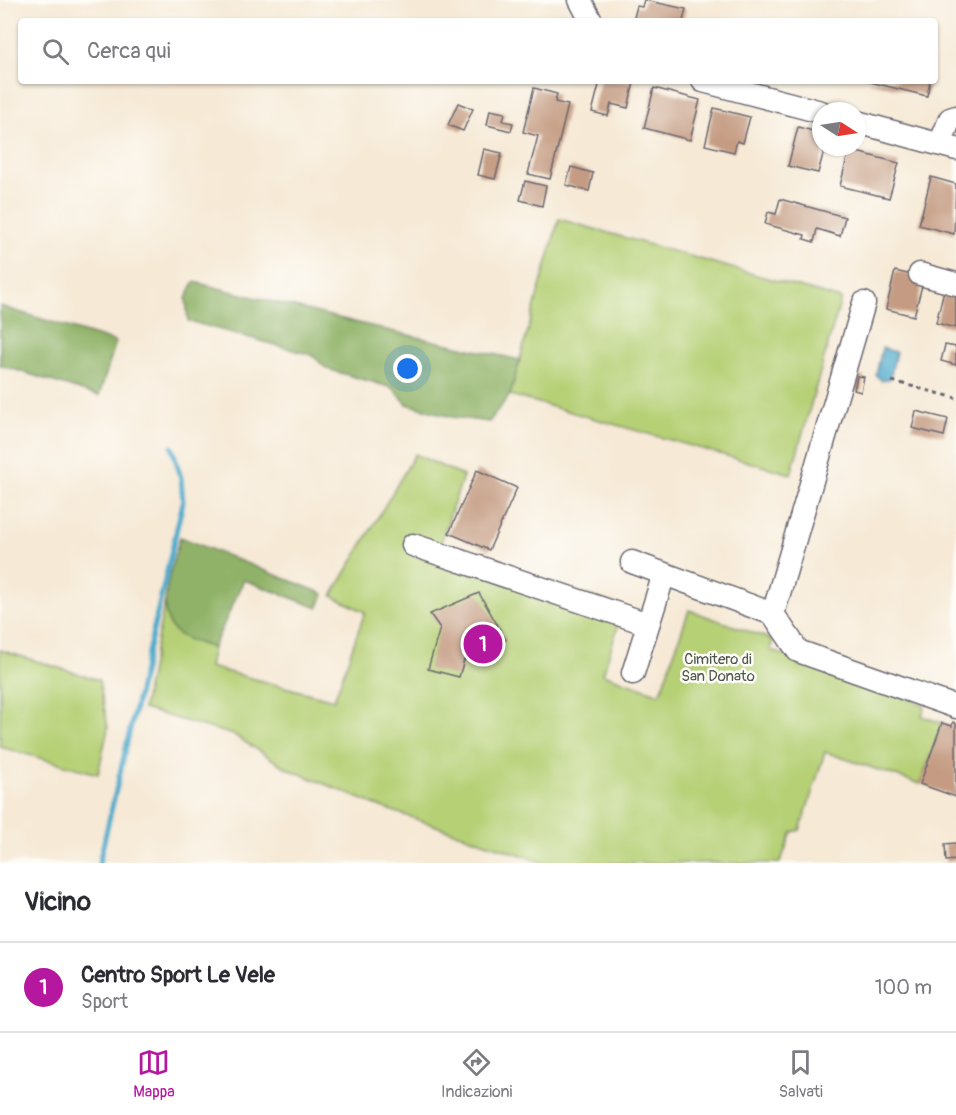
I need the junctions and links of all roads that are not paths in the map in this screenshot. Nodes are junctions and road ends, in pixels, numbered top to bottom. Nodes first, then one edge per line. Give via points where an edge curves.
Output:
1 (580, 0) edge
2 (589, 18) edge
3 (714, 84) edge
4 (812, 110) edge
5 (956, 117) edge
6 (866, 124) edge
7 (948, 146) edge
8 (920, 273) dead end
9 (956, 284) edge
10 (864, 303) dead end
11 (412, 545) dead end
12 (632, 562) dead end
13 (664, 574) junction
14 (773, 614) junction
15 (648, 624) junction
16 (633, 673) dead end
17 (956, 707) edge

1 - 2 street
3 - 4 street
5 - 7 street via 950,119
6 - 7 street
8 - 9 street
10 - 14 street
11 - 15 street
12 - 13 street
13 - 14 street
13 - 15 street
14 - 17 street via 798,651
15 - 16 street

